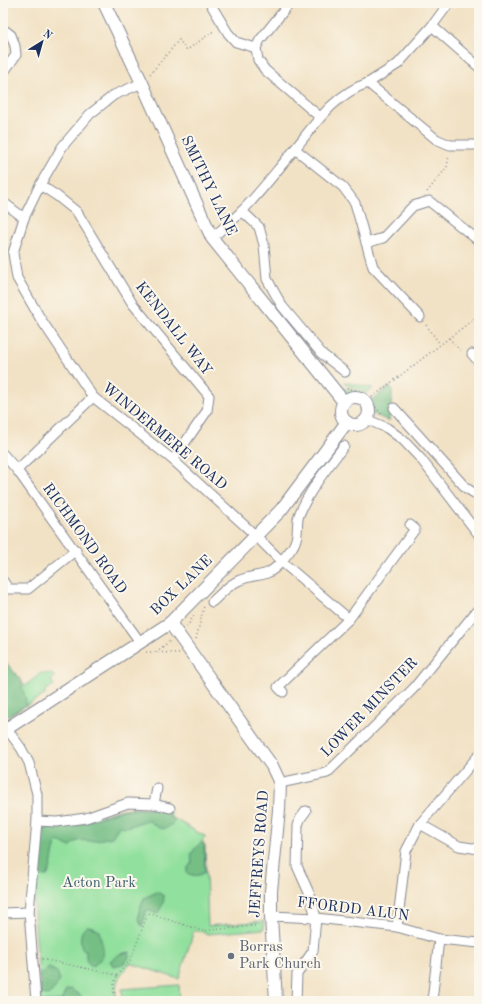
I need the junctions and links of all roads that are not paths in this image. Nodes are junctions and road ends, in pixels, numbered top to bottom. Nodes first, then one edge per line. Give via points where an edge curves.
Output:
1 (104, 3) edge
2 (210, 3) edge
3 (290, 3) edge
4 (447, 4) edge
5 (432, 26) junction
6 (3, 29) edge
7 (256, 48) junction
8 (479, 67) edge
9 (3, 73) edge
10 (142, 83) junction
11 (368, 83) junction
12 (320, 117) junction
13 (479, 145) edge
14 (295, 149) junction
15 (40, 185) junction
16 (3, 202) edge
17 (242, 211) junction
18 (24, 218) junction
19 (212, 238) junction
20 (479, 241) edge
21 (366, 243) junction
22 (420, 317) road end
23 (472, 354) road end
24 (479, 362) edge
25 (345, 372) dead end
26 (93, 397) junction
27 (344, 402) junction
28 (394, 408) dead end
29 (409, 410) dead end
30 (402, 416) junction
31 (366, 419) junction
32 (347, 422) junction
33 (344, 446) dead end
34 (3, 454) edge
35 (173, 460) junction
36 (17, 470) junction
37 (479, 496) edge
38 (415, 530) dead end
39 (255, 535) junction
40 (479, 535) edge
41 (76, 550) junction
42 (281, 561) junction
43 (3, 581) edge
44 (209, 601) road end
45 (479, 608) edge
46 (349, 619) junction
47 (170, 623) junction
48 (140, 642) junction
49 (278, 687) dead end
50 (5, 730) edge
51 (479, 755) edge
52 (280, 783) junction
53 (157, 788) dead end
54 (154, 804) junction
55 (170, 808) dead end
56 (306, 811) dead end
57 (37, 821) junction
58 (420, 824) junction
59 (479, 849) edge
60 (29, 912) junction
61 (3, 913) edge
62 (316, 918) junction
63 (271, 920) junction
64 (397, 927) junction
65 (439, 939) junction
66 (479, 943) edge
67 (36, 1001) edge
68 (276, 1001) edge
69 (296, 1001) edge
70 (432, 1001) edge

1 - 10 street, SMITHY LANE
2 - 7 street via 236,42
3 - 7 street
4 - 5 street
5 - 8 street
5 - 11 street via 398,64
6 - 9 street via 11,35 16,55
7 - 12 street via 258,60 265,70
10 - 15 street, WINDERMERE ROAD via 114,95 90,114 62,147
10 - 19 street, SMITHY LANE
11 - 12 street via 344,95
11 - 13 street via 436,139 450,145
12 - 14 street
14 - 17 street
14 - 21 street via 343,187 355,203
15 - 18 street, WINDERMERE ROAD
15 - 35 street, KENDALL WAY via 77,212 132,304 209,396 207,411
16 - 18 street
17 - 19 street
17 - 25 street, SMITHY LANE via 259,227 264,244 267,279 282,306 322,354
18 - 26 street, WINDERMERE ROAD via 13,253 17,278 40,318
19 - 27 street, SMITHY LANE
20 - 21 street via 429,201 413,206 383,238
21 - 22 street via 373,267
23 - 24 street
26 - 35 street, WINDERMERE ROAD
26 - 36 street
27 - 31 street via 355,397 367,400 369,410
27 - 32 street via 342,415
28 - 30 street
29 - 30 street
30 - 37 street via 466,488
31 - 32 street via 360,424
31 - 40 street via 387,428 403,440 421,459
32 - 39 street, BOX LANE via 280,510
33 - 42 street via 306,498 298,517 296,542
34 - 36 street, RICHMOND ROAD
35 - 39 street, WINDERMERE ROAD
36 - 41 street, RICHMOND ROAD
38 - 46 street
39 - 42 street, WINDERMERE ROAD
39 - 47 street, BOX LANE
41 - 43 street via 28,589 8,589
41 - 48 street, RICHMOND ROAD
42 - 44 street via 265,575 249,577 230,585
42 - 46 street, WINDERMERE ROAD
45 - 52 street, LOWER MINSTER via 413,688 327,773
46 - 49 street
47 - 48 street, BOX LANE
47 - 52 street, JEFFREYS ROAD via 272,766
48 - 50 street, BOX LANE
50 - 57 street via 21,748 29,763 36,794
51 - 58 street
52 - 63 street, JEFFREYS ROAD
53 - 54 street
54 - 55 street
54 - 57 street via 128,803 86,818 57,822
56 - 62 street via 298,826 297,866 310,895
57 - 60 street
58 - 59 street via 459,846
58 - 64 street via 406,851
60 - 61 street
60 - 67 street
62 - 63 street, FFORDD ALUN
62 - 64 street, FFORDD ALUN
62 - 69 street via 313,951 297,974
63 - 68 street, JEFFREYS ROAD
64 - 65 street, FFORDD ALUN
65 - 66 street, FFORDD ALUN
65 - 70 street

